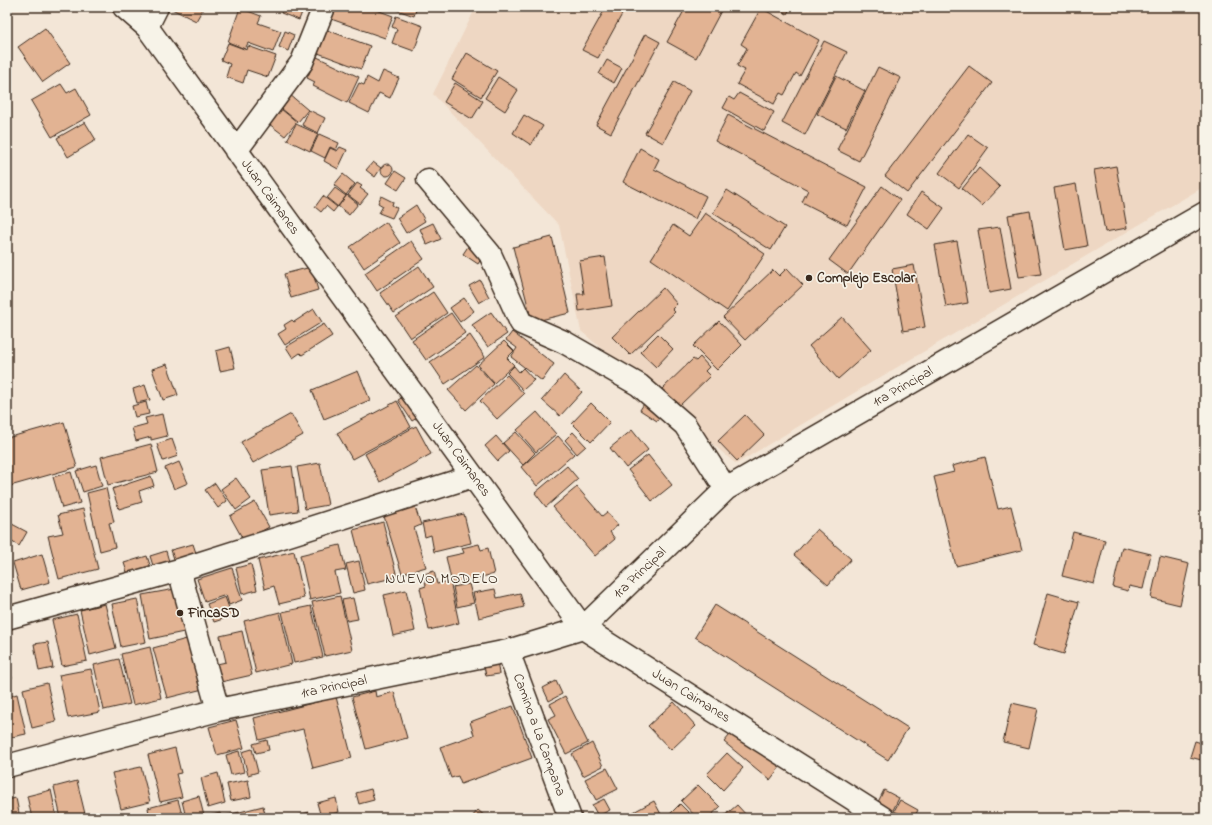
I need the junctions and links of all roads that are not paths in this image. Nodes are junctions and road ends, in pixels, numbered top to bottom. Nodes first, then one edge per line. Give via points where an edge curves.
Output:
1 (124, 7) edge
2 (157, 7) edge
3 (324, 7) edge
4 (147, 28) junction
5 (236, 151) junction
6 (428, 180) dead end
7 (1205, 213) edge
8 (473, 476) junction
9 (726, 489) junction
10 (179, 570) junction
11 (7, 618) edge
12 (583, 628) junction
13 (508, 651) junction
14 (218, 710) junction
15 (7, 766) edge
16 (570, 818) edge
17 (883, 818) edge

1 - 4 street, Juan Caimanes
2 - 4 street
3 - 5 street via 302,62
4 - 5 street, Juan Caimanes
5 - 8 street, Juan Caimanes
6 - 9 street via 490,254 520,323 564,342 639,384 685,425
7 - 9 street, 1ra Principal
8 - 10 street
8 - 12 street, Juan Caimanes
9 - 12 street, 1ra Principal
10 - 11 street
10 - 14 street
12 - 13 street, 1ra Principal
12 - 17 street, Juan Caimanes
13 - 14 street, 1ra Principal
13 - 16 street, Camino a La Campana
14 - 15 street, 1ra Principal

